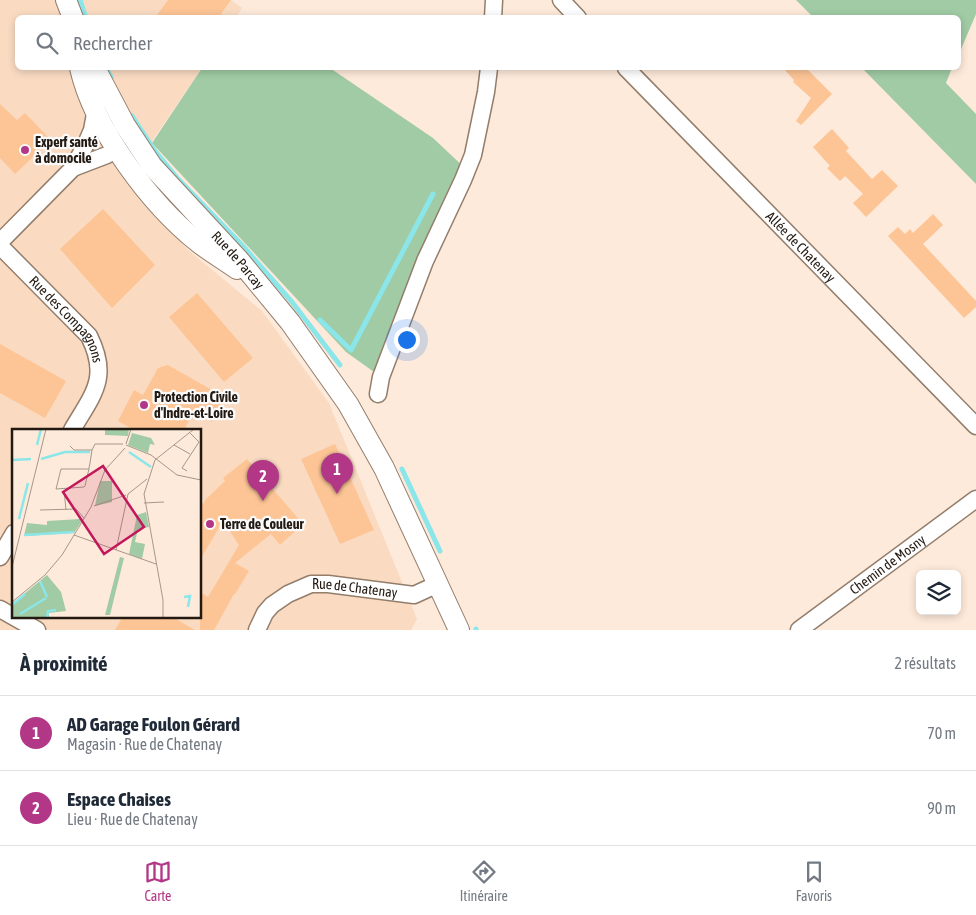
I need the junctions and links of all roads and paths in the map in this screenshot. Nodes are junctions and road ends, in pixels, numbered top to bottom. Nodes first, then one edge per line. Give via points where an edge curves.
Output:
1 (494, 0) edge
2 (561, 0) edge
3 (494, 15) edge
4 (575, 15) edge
5 (81, 70) edge
6 (96, 70) edge
7 (489, 70) edge
8 (628, 70) edge
9 (94, 105) junction
10 (117, 111) junction
11 (86, 144) junction
12 (113, 144) junction
13 (73, 168) junction
14 (196, 215) junction
15 (0, 244) edge
16 (262, 289) junction
17 (378, 394) dead end
18 (976, 426) edge
19 (73, 429) edge
20 (976, 499) edge
21 (12, 536) edge
22 (0, 557) edge
23 (438, 584) junction
24 (0, 609) edge
25 (12, 616) edge
26 (16, 618) edge
27 (38, 630) edge
28 (257, 630) edge
29 (460, 630) edge
30 (799, 630) edge

1 - 3 street
2 - 4 street
5 - 9 street, Rue de Parcay
6 - 10 street, Rue de Parcay
7 - 17 street via 473,155 424,261 381,377
8 - 18 street, Allée de Chatenay
9 - 11 street, Rue des Compagnons via 94,122
9 - 12 street, Rue de Parcay
10 - 12 street
10 - 14 street, Rue de Parcay via 152,166
11 - 12 street via 93,138
11 - 13 street, Rue des Compagnons
12 - 13 street, Rue des Compagnons
12 - 14 street via 128,141 159,183
12 - 16 street, Rue de Parcay via 183,229
13 - 15 street, Rue des Compagnons
14 - 16 street, Rue de Parcay
15 - 19 street, Rue des Compagnons via 88,336 96,351 99,380
16 - 23 street via 319,362 366,435
20 - 30 street, Chemin de Mosny
21 - 22 street
23 - 28 street, Rue de Chatenay via 414,596 311,584 272,605
23 - 29 street
24 - 25 street
26 - 27 street

